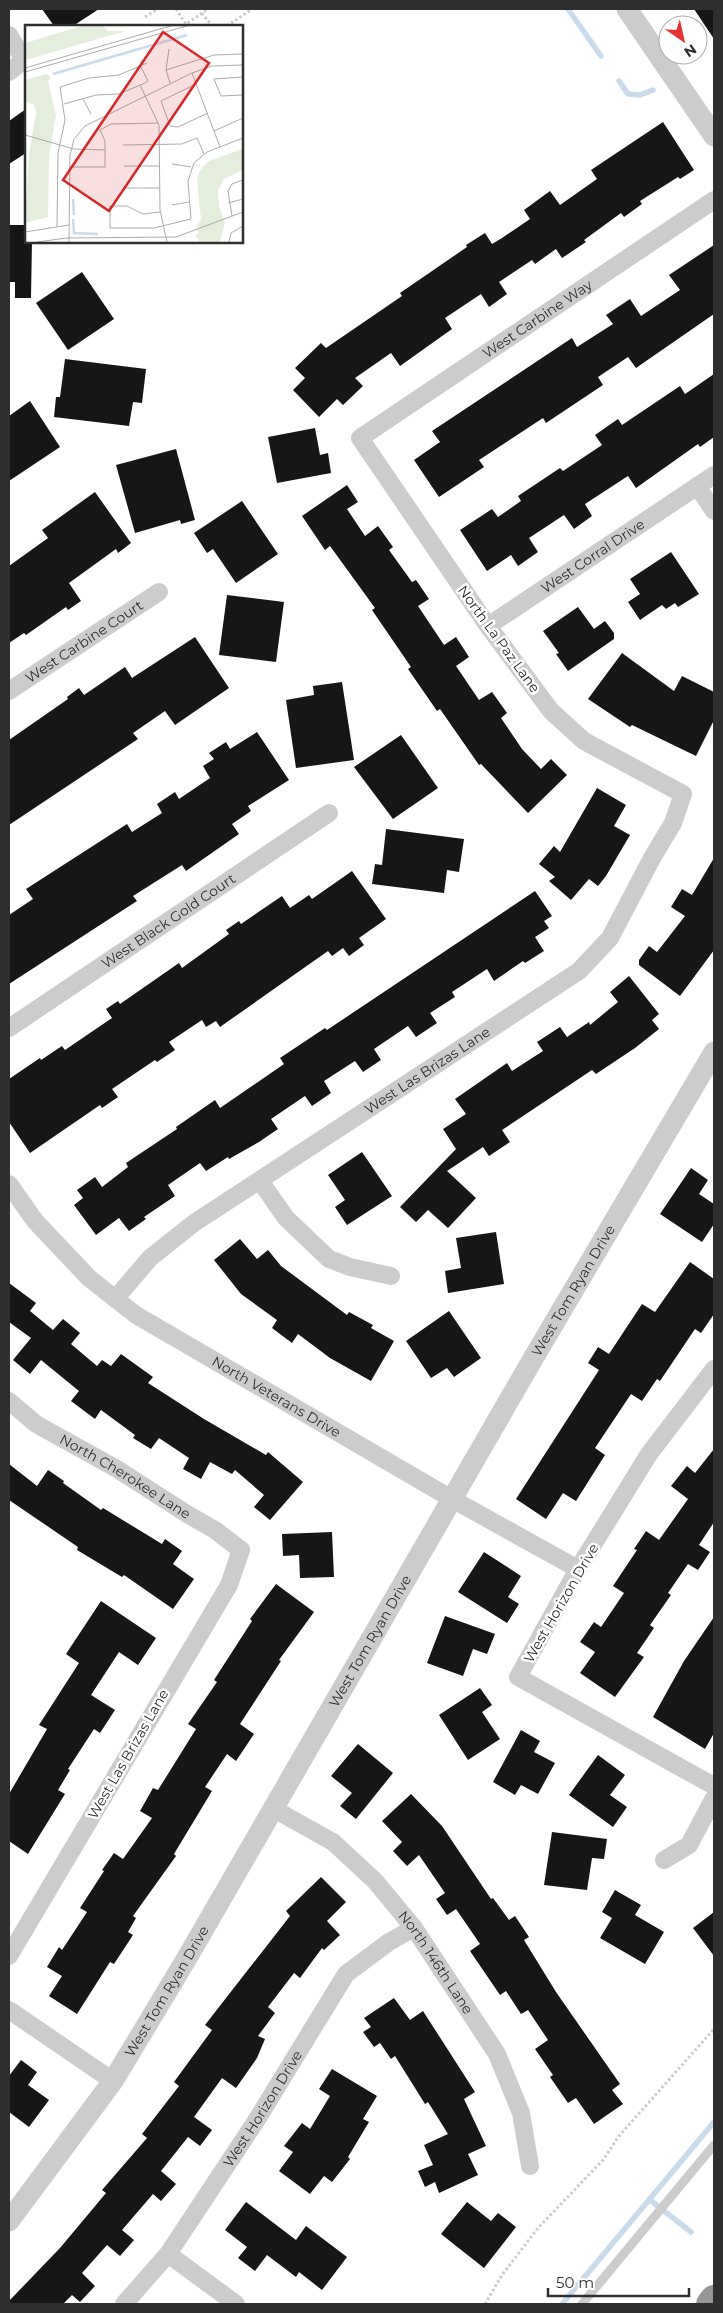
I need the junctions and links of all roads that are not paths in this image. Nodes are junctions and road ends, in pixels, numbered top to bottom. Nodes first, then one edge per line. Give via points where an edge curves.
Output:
1 (627, 9) edge
2 (9, 35) edge
3 (9, 72) edge
4 (714, 136) edge
5 (714, 200) edge
6 (360, 438) joint
7 (714, 475) edge
8 (697, 486) junction
9 (714, 511) edge
10 (159, 592) dead end
11 (488, 626) junction
12 (9, 691) edge
13 (683, 794) joint
14 (329, 813) dead end
15 (9, 1028) edge
16 (714, 1052) edge
17 (260, 1181) junction
18 (9, 1184) edge
19 (391, 1276) dead end
20 (116, 1299) junction
21 (714, 1369) edge
22 (9, 1402) edge
23 (452, 1498) junction
24 (241, 1550) joint
25 (578, 1569) junction
26 (714, 1786) edge
27 (714, 1798) edge
28 (272, 1808) junction
29 (664, 1860) dead end
30 (414, 1928) junction
31 (9, 1956) edge
32 (9, 2010) edge
33 (112, 2081) junction
34 (714, 2145) edge
35 (530, 2166) dead end
36 (9, 2221) edge
37 (168, 2254) junction
38 (714, 2299) edge
39 (124, 2304) edge
40 (236, 2304) edge
41 (582, 2304) edge
42 (710, 2304) edge

1 - 4 street
2 - 3 street via 24,60
5 - 6 street, West Carbine Way
6 - 11 street, North La Paz Lane
7 - 8 street, West Corral Drive
8 - 9 street
8 - 11 street, West Corral Drive
10 - 12 street, West Carbine Court
11 - 13 street, North La Paz Lane via 551,711 584,740
13 - 17 street, West Las Brizas Lane via 673,824 610,938 579,971
14 - 15 street, West Black Gold Court
16 - 23 street, West Tom Ryan Drive
17 - 19 street via 286,1218 329,1259
17 - 20 street, West Las Brizas Lane via 194,1223 150,1258
18 - 20 street, North Veterans Drive via 35,1221 89,1278
20 - 23 street, North Veterans Drive via 136,1315
21 - 25 street, West Horizon Drive via 649,1454
22 - 24 street, North Cherokee Lane via 36,1424 117,1469 215,1530
23 - 25 street, North Veterans Drive
23 - 28 street, West Tom Ryan Drive
24 - 31 street, West Las Brizas Lane via 229,1585
25 - 26 street, West Horizon Drive via 518,1677
27 - 29 street via 689,1845
28 - 30 street, North 146th Lane via 333,1842 375,1881
28 - 33 street, West Tom Ryan Drive via 187,1958
30 - 35 street, North 146th Lane via 497,2054 521,2113
30 - 37 street, West Horizon Drive via 346,1974 256,2122
32 - 33 street
33 - 36 street, West Tom Ryan Drive
34 - 41 lane
37 - 39 street, West Horizon Drive
37 - 40 street
38 - 42 highway

